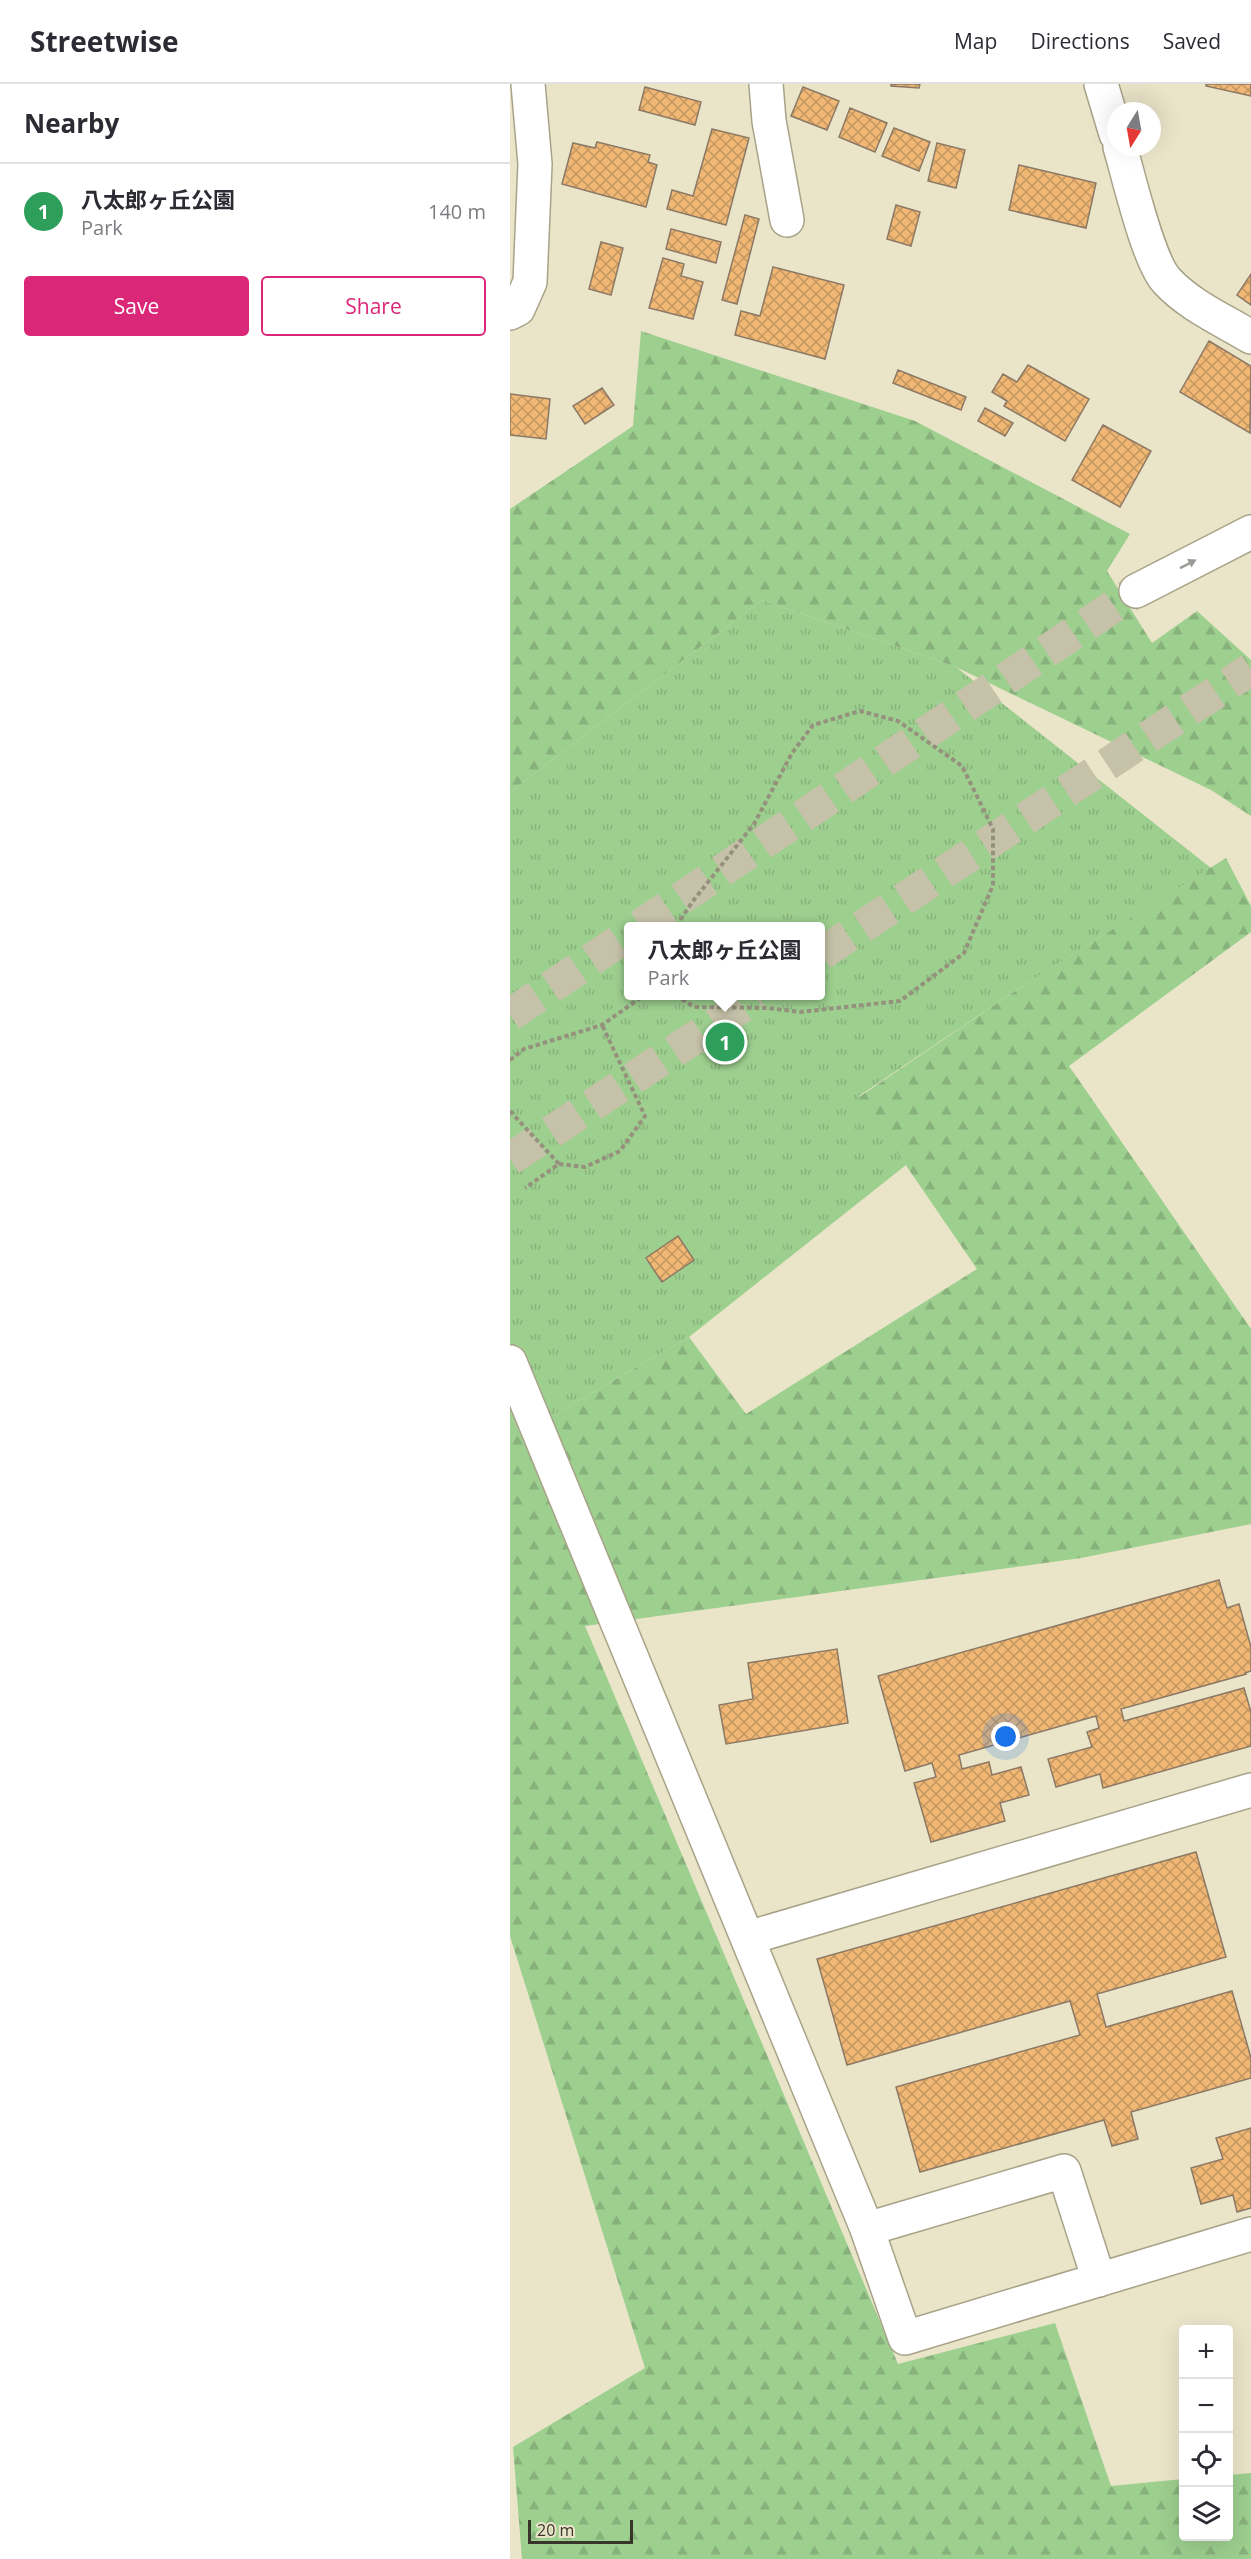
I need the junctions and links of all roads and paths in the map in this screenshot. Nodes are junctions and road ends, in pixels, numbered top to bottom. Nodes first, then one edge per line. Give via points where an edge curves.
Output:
1 (528, 84) edge
2 (766, 84) edge
3 (1101, 84) edge
4 (1107, 104) edge
5 (1123, 156) edge
6 (787, 220) dead end
7 (510, 313) edge
8 (1251, 337) edge
9 (1251, 532) edge
10 (1136, 591) tunnel mouth
11 (679, 922) edge
12 (638, 1000) edge
13 (683, 1000) edge
14 (602, 1024) junction
15 (510, 1060) edge
16 (510, 1111) edge
17 (559, 1164) junction
18 (525, 1188) dead end
19 (510, 1362) edge
20 (1251, 1790) edge
21 (748, 1938) junction
22 (867, 2229) junction
23 (1251, 2234) edge
24 (1099, 2280) junction

1 - 7 street via 535,164 530,282 518,309
2 - 6 street
3 - 4 street
5 - 8 street via 1152,254 1166,280
10 -> 9 street
11 - 13 path via 754,824 792,753 813,725 860,711 898,721 962,766 993,829 993,885 964,953 900,1001 800,1012 694,1007
12 - 14 path
14 - 15 path via 524,1049
14 - 17 path via 645,1116 620,1151 585,1167
16 - 17 path
17 - 18 path
19 - 21 street
20 - 21 street
21 - 22 street
22 - 24 street via 905,2338
22 - 24 street via 1064,2171
23 - 24 street

